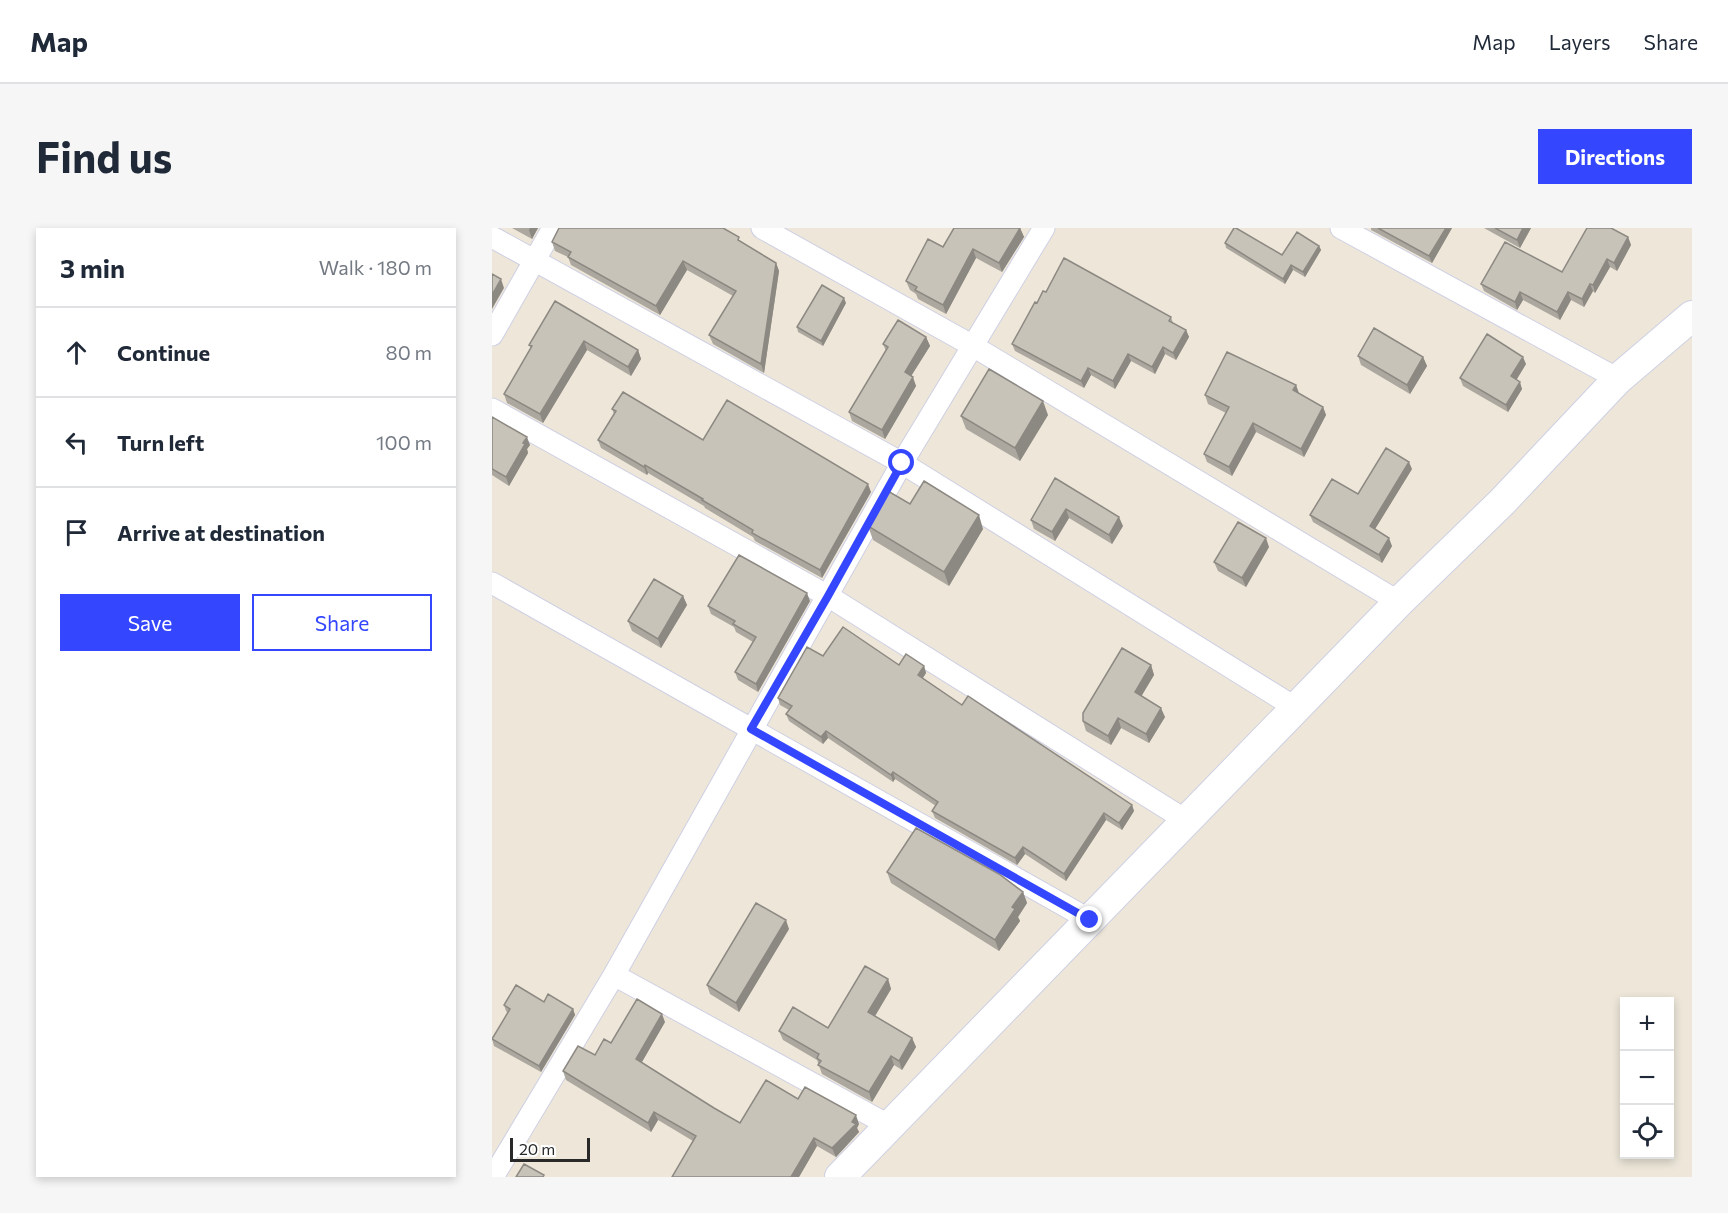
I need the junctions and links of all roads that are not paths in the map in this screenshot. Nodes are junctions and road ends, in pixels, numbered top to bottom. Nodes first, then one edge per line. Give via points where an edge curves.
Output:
1 (553, 228) edge
2 (762, 228) edge
3 (1043, 228) edge
4 (1341, 228) edge
5 (492, 237) edge
6 (536, 261) junction
7 (1692, 316) edge
8 (492, 335) edge
9 (973, 346) junction
10 (1618, 379) junction
11 (492, 410) edge
12 (902, 463) junction
13 (492, 584) edge
14 (828, 596) junction
15 (1399, 602) junction
16 (1296, 708) junction
17 (751, 729) junction
18 (1187, 821) junction
19 (1090, 920) junction
20 (614, 975) junction
21 (890, 1126) junction
22 (493, 1177) edge
23 (840, 1177) edge

1 - 6 street
2 - 9 street
3 - 9 street
4 - 10 street
5 - 6 street
6 - 8 street
6 - 12 street
7 - 10 street
9 - 12 street
9 - 15 street
10 - 15 street via 1502,502
11 - 14 street
12 - 14 street
12 - 16 street
13 - 17 street
14 - 17 street
14 - 18 street
15 - 16 street
16 - 18 street
17 - 19 street
17 - 20 street
18 - 19 street
19 - 21 street
20 - 21 street
20 - 22 street
21 - 23 street

